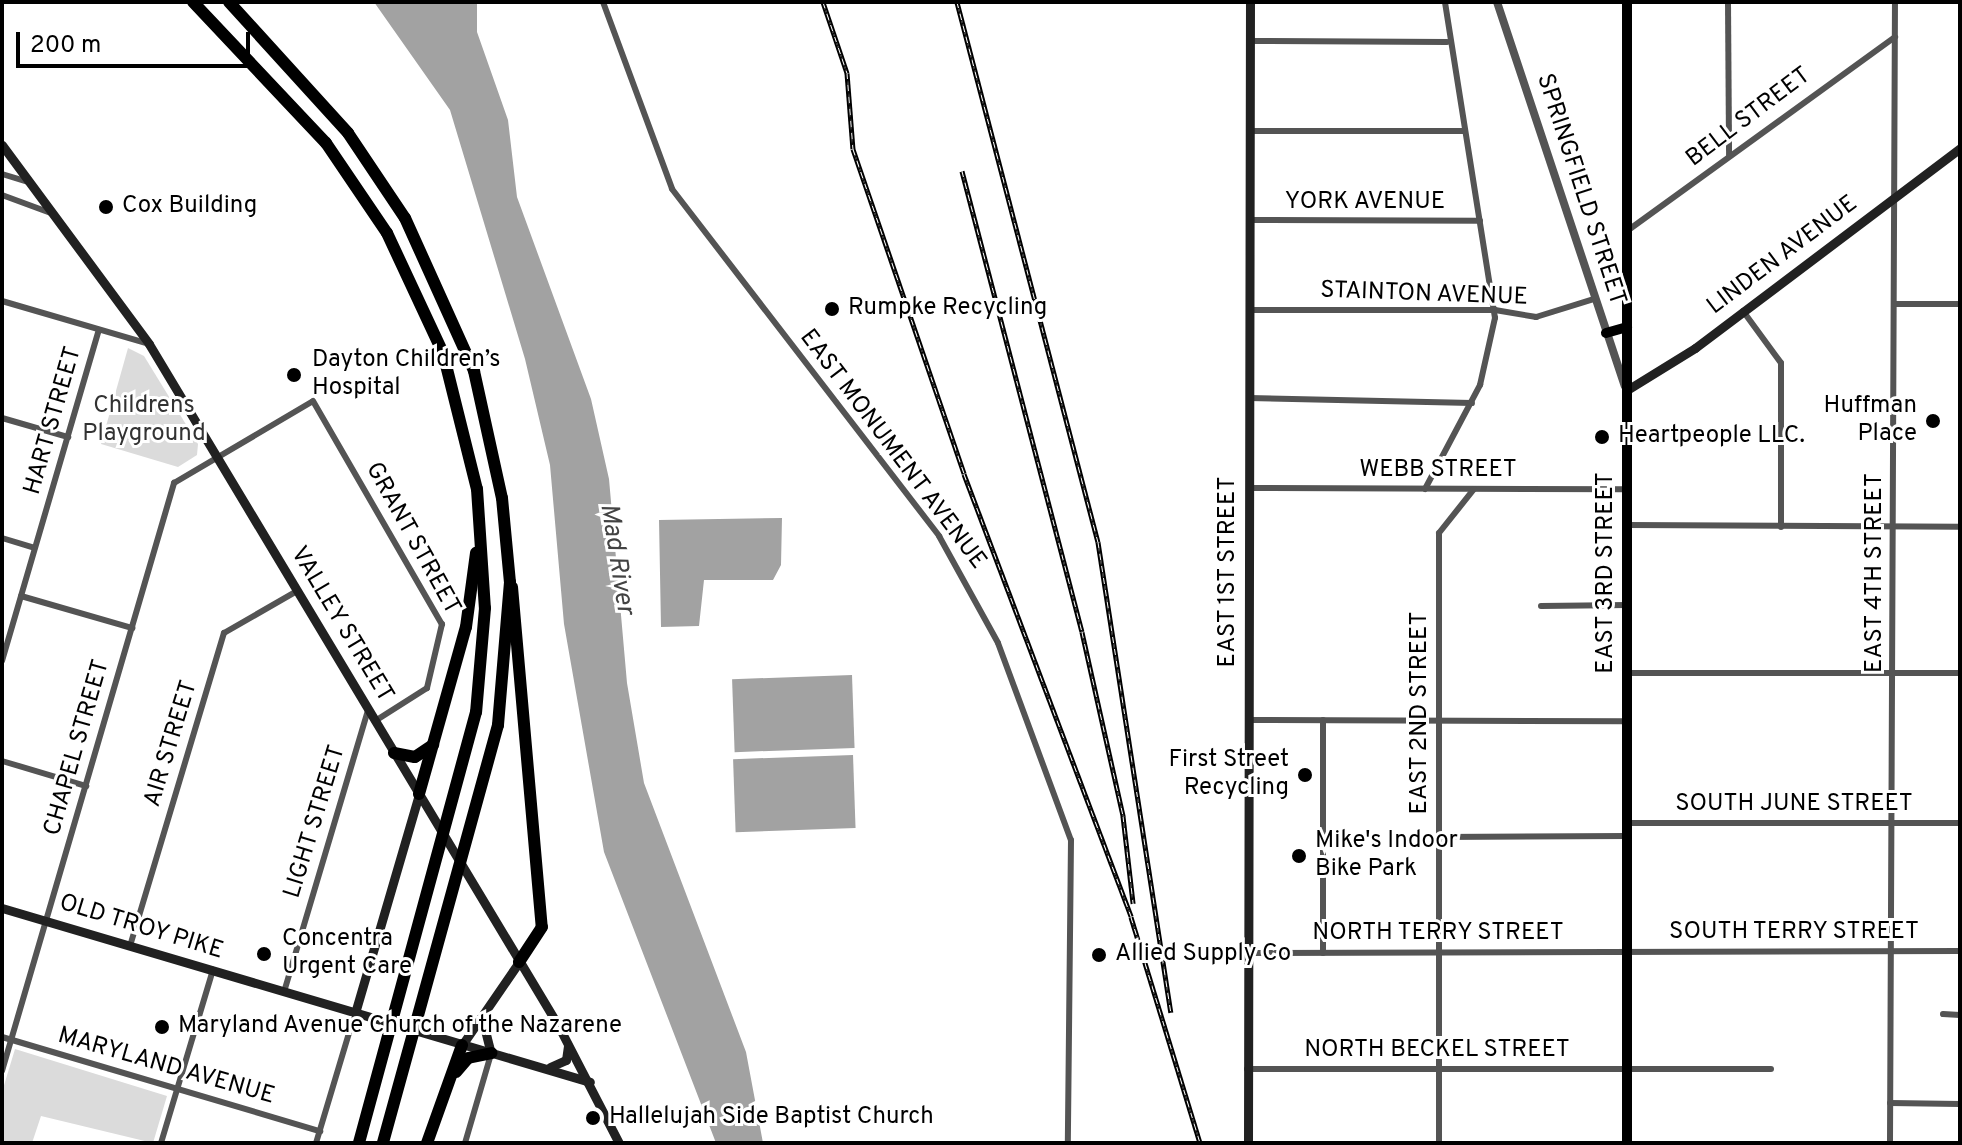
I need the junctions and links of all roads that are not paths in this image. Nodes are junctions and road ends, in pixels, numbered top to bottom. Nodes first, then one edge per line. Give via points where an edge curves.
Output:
1 (193, 2) edge
2 (229, 2) edge
3 (603, 2) edge
4 (1250, 2) edge
5 (1445, 2) edge
6 (1497, 2) edge
7 (1627, 2) edge
8 (1728, 2) edge
9 (1895, 2) edge
10 (1895, 37) junction
11 (1250, 41) junction
12 (1447, 42) junction
13 (1250, 131) junction
14 (1463, 131) junction
15 (2, 145) edge
16 (1960, 148) edge
17 (1729, 155) junction
18 (2, 174) edge
19 (29, 182) junction
20 (2, 195) edge
21 (1895, 196) junction
22 (52, 214) junction
23 (1250, 220) junction
24 (1480, 221) junction
25 (1627, 231) junction
26 (1594, 299) junction
27 (2, 301) edge
28 (1894, 304) junction
29 (1960, 304) edge
30 (1250, 310) junction
31 (1495, 310) junction
32 (1743, 311) junction
33 (1627, 327) junction
34 (99, 330) junction
35 (1606, 333) junction
36 (149, 344) junction
37 (1627, 390) junction
38 (1249, 398) junction
39 (313, 401) joint
40 (1472, 403) junction
41 (2, 418) edge
42 (68, 437) junction
43 (216, 455) junction
44 (1249, 488) junction
45 (1425, 489) junction
46 (1474, 489) junction
47 (1627, 489) junction
48 (1627, 525) junction
49 (481, 527) junction
50 (1781, 527) junction
51 (1894, 527) junction
52 (1960, 527) edge
53 (2, 538) edge
54 (35, 548) junction
55 (510, 582) junction
56 (297, 591) junction
57 (21, 596) junction
58 (1627, 605) junction
59 (1541, 606) dead end
60 (132, 628) junction
61 (2, 661) edge
62 (1627, 673) junction
63 (1894, 673) junction
64 (1960, 673) edge
65 (368, 710) junction
66 (1249, 720) junction
67 (1323, 720) junction
68 (1439, 720) junction
69 (375, 721) junction
70 (1627, 721) junction
71 (433, 745) junction
72 (394, 753) junction
73 (2, 761) edge
74 (86, 786) junction
75 (419, 794) junction
76 (1627, 823) junction
77 (1894, 823) junction
78 (1960, 823) edge
79 (1627, 836) junction
80 (1439, 837) junction
81 (2, 908) edge
82 (46, 921) junction
83 (130, 946) junction
84 (1627, 951) junction
85 (1893, 951) junction
86 (1960, 951) edge
87 (1249, 953) junction
88 (1323, 953) junction
89 (1439, 953) junction
90 (519, 962) junction
91 (213, 970) junction
92 (284, 992) junction
93 (355, 1013) junction
94 (1943, 1014) dead end
95 (482, 1015) junction
96 (1960, 1015) edge
97 (2, 1037) edge
98 (11, 1040) junction
99 (568, 1042) junction
100 (462, 1045) junction
101 (491, 1053) junction
102 (548, 1068) junction
103 (1439, 1068) junction
104 (1247, 1069) junction
105 (1627, 1069) junction
106 (1771, 1069) dead end
107 (2, 1071) edge
108 (450, 1081) junction
109 (590, 1082) junction
110 (177, 1089) junction
111 (1890, 1103) junction
112 (1960, 1104) edge
113 (320, 1131) junction
114 (161, 1143) edge
115 (316, 1143) edge
116 (359, 1143) edge
117 (383, 1143) edge
118 (427, 1143) edge
119 (465, 1143) edge
120 (619, 1143) edge
121 (1068, 1143) edge
122 (1248, 1143) edge
123 (1439, 1143) edge
124 (1627, 1143) edge
125 (1890, 1143) edge

1 - 49 highway via 326,143 387,233 451,376
2 - 55 highway via 348,133 435,275 488,427
3 - 121 street, EAST MONUMENT AVENUE via 672,189 939,536 987,615 1071,840
4 - 11 main road, EAST 1ST STREET
5 - 12 street
6 - 26 street, SPRINGFIELD STREET
7 - 25 main road, EAST 3RD STREET
8 - 17 street
9 - 10 street, EAST 4TH STREET
10 - 17 street, BELL STREET
10 - 21 street, EAST 4TH STREET
11 - 12 street
11 - 13 main road, EAST 1ST STREET
12 - 14 street
13 - 14 street
13 - 23 main road, EAST 1ST STREET
14 - 24 street
15 - 19 main road, VALLEY STREET
16 - 21 main road, LINDEN AVENUE
17 - 25 street, BELL STREET
18 - 19 street
19 - 22 main road, VALLEY STREET
20 - 22 street
21 - 28 street, EAST 4TH STREET
21 - 32 main road, LINDEN AVENUE
22 - 36 main road, VALLEY STREET
23 - 24 street, YORK AVENUE
23 - 30 main road, EAST 1ST STREET
24 - 31 street
25 - 33 main road, EAST 3RD STREET
26 - 31 street, STAINTON AVENUE via 1536,317
26 - 35 street, SPRINGFIELD STREET
27 - 34 street
28 - 29 street
28 - 51 street, EAST 4TH STREET
30 - 31 street, STAINTON AVENUE
30 - 38 main road, EAST 1ST STREET
31 - 40 street via 1487,367
32 - 37 main road, LINDEN AVENUE
32 - 50 street via 1781,363
33 - 35 main road
33 - 37 main road, EAST 3RD STREET
34 - 36 street
34 - 42 street, HART STREET
35 - 37 street, SPRINGFIELD STREET
36 - 43 main road, VALLEY STREET
37 - 47 main road, EAST 3RD STREET
38 - 40 street
38 - 44 main road, EAST 1ST STREET
39 - 43 street, CHAPEL STREET
39 - 69 street, GRANT STREET via 442,624 427,688
40 - 45 street
41 - 42 street
42 - 54 street, HART STREET
43 - 56 main road, VALLEY STREET
43 - 60 street, CHAPEL STREET via 174,483
44 - 45 street, WEBB STREET
44 - 66 main road, EAST 1ST STREET
45 - 46 street, WEBB STREET
46 - 47 street, WEBB STREET
46 - 68 street, EAST 2ND STREET via 1439,533
47 - 48 main road, EAST 3RD STREET
48 - 50 street
48 - 58 main road, EAST 3RD STREET
49 - 71 highway via 466,627
49 - 116 highway via 482,666 457,805
50 - 51 street
51 - 52 street
51 - 63 street, EAST 4TH STREET
53 - 54 street
54 - 57 street, HART STREET
55 - 90 highway via 518,602 542,927
55 - 117 highway via 498,725
56 - 65 main road, VALLEY STREET
56 - 83 street, AIR STREET via 224,633
57 - 60 street
57 - 61 street, HART STREET
58 - 59 street
58 - 62 main road, EAST 3RD STREET
60 - 74 street, CHAPEL STREET
62 - 63 street
62 - 70 main road, EAST 3RD STREET
63 - 64 street
63 - 77 street, EAST 4TH STREET
65 - 69 main road, VALLEY STREET
65 - 92 street, LIGHT STREET
66 - 67 street
66 - 87 main road, EAST 1ST STREET
67 - 68 street
67 - 88 street
68 - 70 street
68 - 80 street, EAST 2ND STREET
69 - 72 main road, VALLEY STREET
70 - 76 main road, EAST 3RD STREET
71 - 72 highway via 415,757
71 - 75 highway
72 - 75 main road, VALLEY STREET
73 - 74 street
74 - 82 street, CHAPEL STREET
75 - 90 main road, VALLEY STREET
75 - 93 main road
76 - 77 street, SOUTH JUNE STREET
76 - 79 main road, EAST 3RD STREET
77 - 78 street, SOUTH JUNE STREET
77 - 85 street, EAST 4TH STREET
79 - 80 street
79 - 84 main road, EAST 3RD STREET
80 - 89 street, EAST 2ND STREET
81 - 82 main road, OLD TROY PIKE
82 - 83 main road, OLD TROY PIKE
82 - 98 street, CHAPEL STREET
83 - 91 main road, OLD TROY PIKE
84 - 85 street, SOUTH TERRY STREET
84 - 89 street, NORTH TERRY STREET
84 - 105 main road, EAST 3RD STREET
85 - 86 street, SOUTH TERRY STREET
85 - 111 street, EAST 4TH STREET
87 - 88 street, NORTH TERRY STREET
87 - 104 main road, EAST 1ST STREET
88 - 89 street, NORTH TERRY STREET
89 - 103 street, EAST 2ND STREET
90 - 95 main road
90 - 99 main road, VALLEY STREET
91 - 92 main road, OLD TROY PIKE
91 - 110 street
92 - 93 main road, OLD TROY PIKE
93 - 100 main road, OLD TROY PIKE
93 - 113 street
94 - 96 street
95 - 100 main road
95 - 101 main road
97 - 98 street, MARYLAND AVENUE
98 - 107 street, CHAPEL STREET
98 - 110 street, MARYLAND AVENUE
99 - 102 main road via 566,1060
99 - 109 main road, VALLEY STREET
100 - 101 main road, OLD TROY PIKE
100 - 108 highway
101 - 102 main road, OLD TROY PIKE
101 - 108 highway via 468,1058
101 - 119 street
102 - 109 main road, OLD TROY PIKE
103 - 104 street, NORTH BECKEL STREET
103 - 105 street, NORTH BECKEL STREET
103 - 123 street, EAST 2ND STREET
104 - 122 main road, EAST 1ST STREET
105 - 106 street, NORTH BECKEL STREET
105 - 124 main road, EAST 3RD STREET
108 - 118 highway
109 - 120 main road, VALLEY STREET
110 - 113 street, MARYLAND AVENUE
110 - 114 street
111 - 112 street
111 - 125 street, EAST 4TH STREET
113 - 115 street

